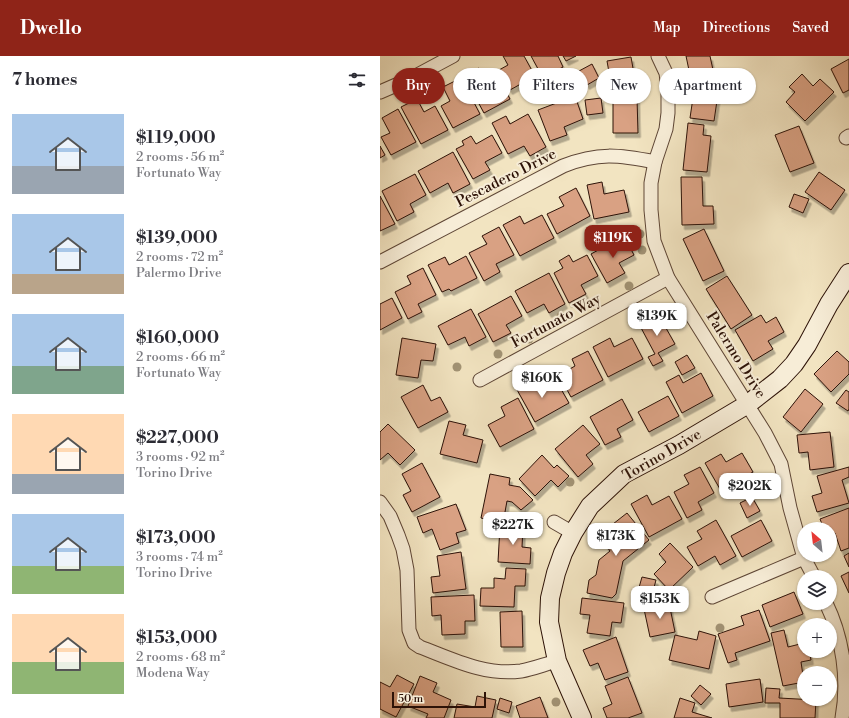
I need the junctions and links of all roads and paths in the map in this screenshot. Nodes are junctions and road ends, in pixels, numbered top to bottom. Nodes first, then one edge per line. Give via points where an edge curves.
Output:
1 (453, 56) edge
2 (658, 56) edge
3 (380, 92) edge
4 (655, 162) junction
5 (380, 262) edge
6 (849, 273) edge
7 (668, 278) junction
8 (480, 380) dead end
9 (748, 404) junction
10 (380, 502) edge
11 (554, 522) dead end
12 (797, 533) edge
13 (573, 534) junction
14 (797, 561) edge
15 (712, 596) dead end
16 (829, 610) edge
17 (557, 661) junction
18 (582, 718) edge
19 (842, 718) edge

1 - 3 street
2 - 4 street, Palermo Drive via 666,73 668,113 666,129
4 - 5 street, Pescadero Drive via 626,156 604,155 576,161
4 - 7 street, Palermo Drive via 651,183 654,242
6 - 9 street, Torino Drive via 794,364 780,379
7 - 8 street, Fortunato Way
7 - 9 street, Palermo Drive
9 - 12 street, Palermo Drive via 781,464
9 - 13 street, Torino Drive via 624,474 590,506
10 - 17 street via 390,516 398,535 407,570 406,641 493,672 522,671
11 - 13 street
13 - 17 street, Torino Drive via 563,553 550,598 548,622
14 - 15 street
16 - 19 street via 845,659 846,706
17 - 18 street, Torino Drive

